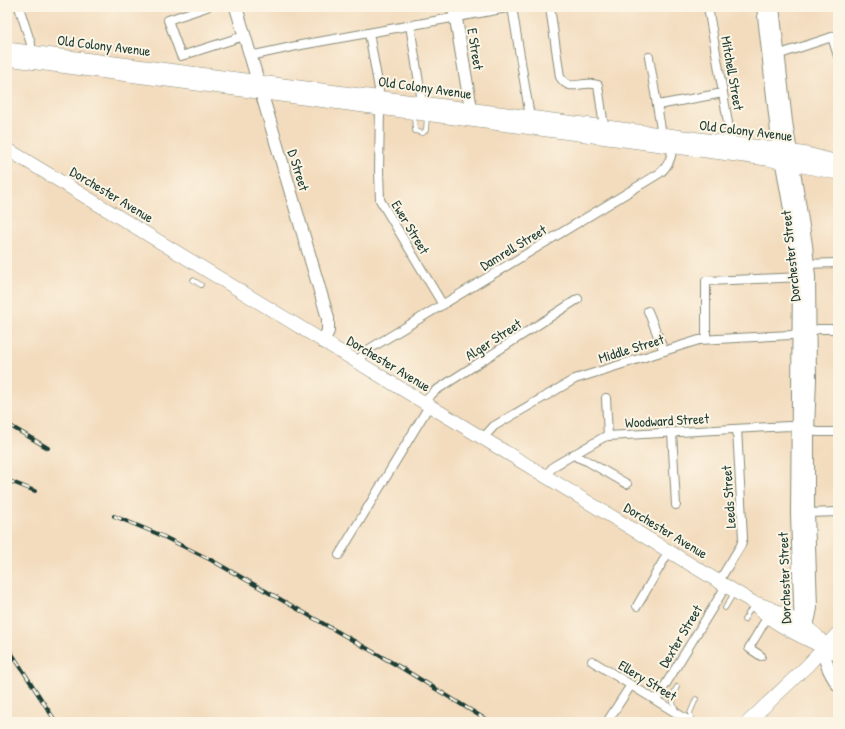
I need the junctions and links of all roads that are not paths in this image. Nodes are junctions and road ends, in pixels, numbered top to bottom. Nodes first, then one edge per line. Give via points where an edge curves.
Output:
1 (20, 7) edge
2 (207, 7) edge
3 (236, 7) edge
4 (512, 7) edge
5 (550, 7) edge
6 (708, 7) edge
7 (763, 7) edge
8 (773, 7) edge
9 (455, 12) edge
10 (410, 26) junction
11 (369, 33) junction
12 (244, 36) junction
13 (835, 36) edge
14 (7, 48) edge
15 (250, 56) junction
16 (773, 56) junction
17 (838, 56) edge
18 (30, 57) junction
19 (650, 57) dead end
20 (7, 59) edge
21 (259, 87) junction
22 (723, 93) junction
23 (379, 102) junction
24 (658, 105) junction
25 (422, 109) junction
26 (470, 114) junction
27 (530, 117) junction
28 (604, 127) junction
29 (662, 135) junction
30 (730, 144) junction
31 (673, 147) junction
32 (7, 149) edge
33 (786, 156) junction
34 (838, 162) edge
35 (838, 173) edge
36 (838, 263) edge
37 (804, 264) junction
38 (804, 277) junction
39 (193, 280) dead end
40 (200, 285) dead end
41 (578, 299) dead end
42 (443, 305) junction
43 (648, 311) dead end
44 (838, 329) edge
45 (805, 332) junction
46 (706, 339) junction
47 (323, 342) junction
48 (664, 352) junction
49 (357, 362) junction
50 (606, 398) dead end
51 (427, 404) junction
52 (737, 429) junction
53 (803, 429) junction
54 (672, 432) junction
55 (838, 432) edge
56 (608, 436) junction
57 (483, 438) junction
58 (574, 454) junction
59 (545, 476) junction
60 (626, 484) dead end
61 (676, 505) dead end
62 (838, 512) edge
63 (808, 513) junction
64 (669, 551) junction
65 (339, 555) dead end
66 (727, 586) junction
67 (754, 603) junction
68 (637, 606) dead end
69 (725, 608) dead end
70 (768, 616) junction
71 (744, 620) dead end
72 (803, 630) junction
73 (838, 633) edge
74 (824, 648) junction
75 (838, 654) edge
76 (761, 656) dead end
77 (592, 661) dead end
78 (631, 685) junction
79 (838, 685) edge
80 (677, 687) dead end
81 (696, 699) dead end
82 (656, 700) junction
83 (679, 714) junction
84 (607, 722) edge
85 (692, 722) edge
86 (748, 722) edge

1 - 18 street via 30,41
2 - 12 street via 168,20 181,56
3 - 12 main road, D Street
4 - 9 street
4 - 27 street
5 - 28 street via 560,77 564,84 571,86 590,82 598,85
6 - 22 street, Mitchell Street
7 - 16 main road, Dorchester Street
8 - 16 main road, Dorchester Street
9 - 10 street
9 - 26 main road, E Street
10 - 11 street
10 - 25 street
11 - 15 street
11 - 23 street, Ewer Street
12 - 15 main road, D Street
13 - 16 street
13 - 17 street
14 - 18 main road, Old Colony Avenue
15 - 21 main road, D Street
16 - 33 main road, Dorchester Street
18 - 20 main road, Old Colony Avenue
18 - 21 main road, Old Colony Avenue
19 - 24 street
21 - 23 main road, Old Colony Avenue via 296,96
21 - 47 main road, D Street via 328,318 328,331
22 - 24 street
22 - 30 street, Mitchell Street
23 - 25 main road, Old Colony Avenue
23 - 42 street, Ewer Street via 380,200
24 - 29 street
25 - 26 main road, Old Colony Avenue
26 - 27 main road, Old Colony Avenue
26 - 31 main road, Old Colony Avenue
27 - 28 main road, Old Colony Avenue
28 - 29 main road, Old Colony Avenue
29 - 30 main road, Old Colony Avenue
30 - 33 main road, Old Colony Avenue
31 - 33 main road, Old Colony Avenue
31 - 42 street, Damrell Street via 671,158 660,173
32 - 47 main road, Dorchester Avenue
33 - 34 main road, Old Colony Avenue
33 - 35 main road, Old Colony Avenue
33 - 37 main road, Dorchester Street
36 - 37 street
37 - 38 main road, Dorchester Street
38 - 45 main road, Dorchester Street
38 - 46 street via 706,281
39 - 40 lane
41 - 51 street, Alger Street via 435,391
42 - 49 street, Damrell Street via 366,352
43 - 48 street
44 - 45 street, Middle Street
45 - 46 street, Middle Street
45 - 53 main road, Dorchester Street
46 - 48 street, Middle Street
47 - 49 main road, Dorchester Avenue
48 - 57 street, Middle Street via 575,379 494,426
49 - 51 main road, Dorchester Avenue
50 - 56 street
51 - 57 main road, Dorchester Avenue
51 - 65 street, Alger Street
52 - 53 street, Woodward Street via 789,426
52 - 54 street, Woodward Street
52 - 66 street, Leeds Street via 743,538
53 - 55 street, Woodward Street
53 - 63 main road, Dorchester Street
53 - 72 main road, Dorchester Street via 798,527
54 - 56 street, Woodward Street
54 - 61 street
56 - 58 street, Woodward Street
57 - 59 main road, Dorchester Avenue
58 - 59 street, Woodward Street via 552,467
58 - 60 street
59 - 64 main road, Dorchester Avenue
62 - 63 street
63 - 72 main road, Dorchester Street via 811,608
64 - 66 main road, Dorchester Avenue
64 - 68 street
66 - 67 main road, Dorchester Avenue
66 - 69 lane
66 - 82 street, Dexter Street
67 - 70 main road, Dorchester Avenue
67 - 71 lane
67 - 72 main road, Dorchester Avenue via 770,607
70 - 72 main road, Dorchester Avenue
70 - 76 street via 749,648
72 - 74 main road, Dorchester Avenue via 819,638
73 - 74 main road
74 - 75 main road, Dorchester Avenue
74 - 79 main road via 828,667
74 - 86 main road
77 - 78 street, Ellery Street
78 - 82 street, Ellery Street
78 - 84 street
80 - 83 lane via 673,701 674,708
81 - 85 lane via 691,707
82 - 83 street, Ellery Street
83 - 85 street, Ellery Street

